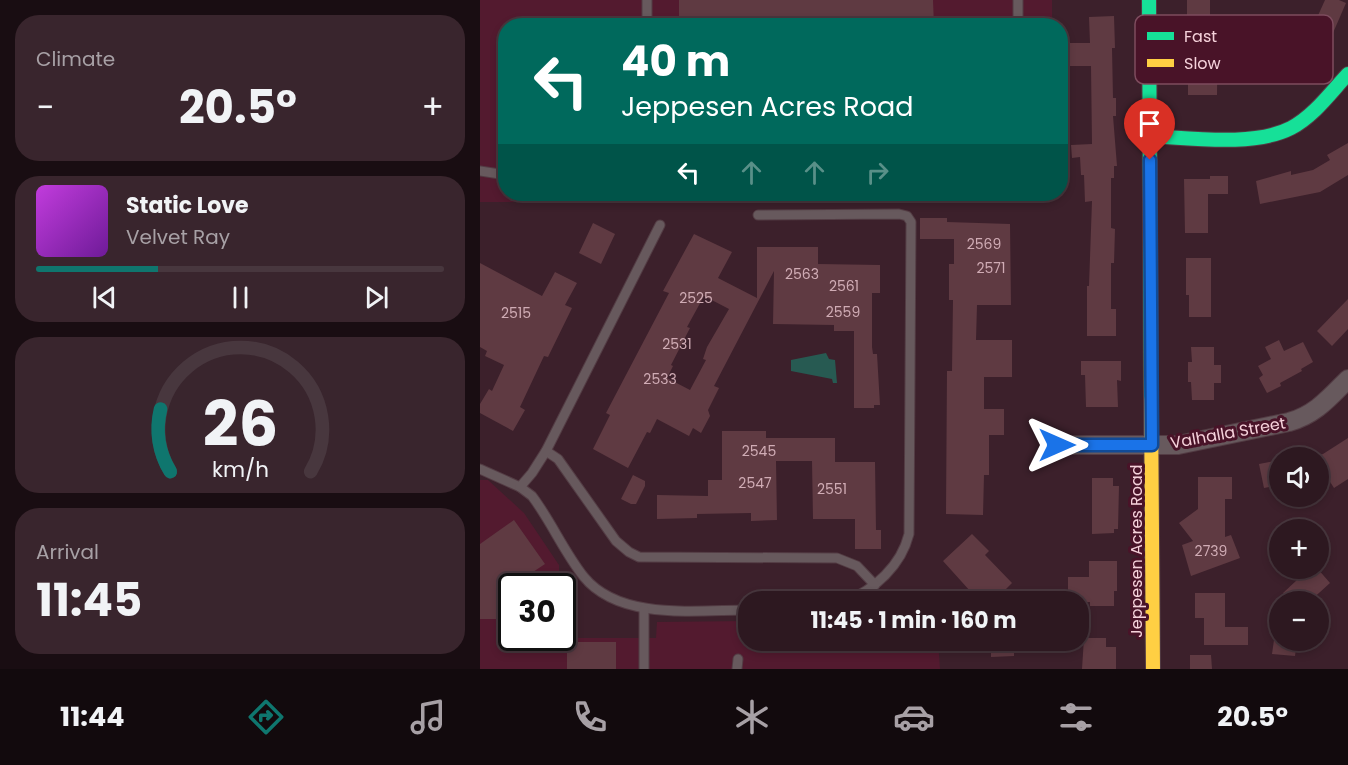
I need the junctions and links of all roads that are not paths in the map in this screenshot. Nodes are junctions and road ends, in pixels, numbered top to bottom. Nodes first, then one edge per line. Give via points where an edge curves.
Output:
1 (647, 0) edge
2 (1018, 0) edge
3 (1149, 0) edge
4 (1149, 15) edge
5 (647, 18) edge
6 (1018, 18) edge
7 (1348, 74) edge
8 (1150, 84) edge
9 (1150, 136) junction
10 (480, 171) edge
11 (498, 174) edge
12 (758, 215) dead end
13 (660, 225) dead end
14 (1348, 379) edge
15 (1057, 445) dead end
16 (1152, 445) junction
17 (546, 451) junction
18 (480, 469) edge
19 (520, 487) junction
20 (875, 585) junction
21 (866, 591) edge
22 (644, 610) junction
23 (738, 610) edge
24 (644, 669) edge
25 (1153, 669) edge

1 - 5 lane
2 - 6 lane
3 - 4 street, Jeppesen Acres Road
7 - 9 street via 1300,122 1277,134
8 - 9 street, Jeppesen Acres Road
9 - 16 street, Jeppesen Acres Road
10 - 11 lane
12 - 20 lane via 899,214 911,222 911,524 901,556
13 - 17 lane
14 - 16 street, Valhalla Street via 1319,408 1297,420 1182,444
15 - 16 street, Valhalla Street
16 - 25 street, Jeppesen Acres Road
17 - 19 lane
17 - 20 lane via 558,459 616,541 639,557 837,558 857,566
18 - 19 lane
19 - 22 lane via 544,511 584,577 600,592
20 - 21 lane
22 - 23 lane
22 - 24 lane

